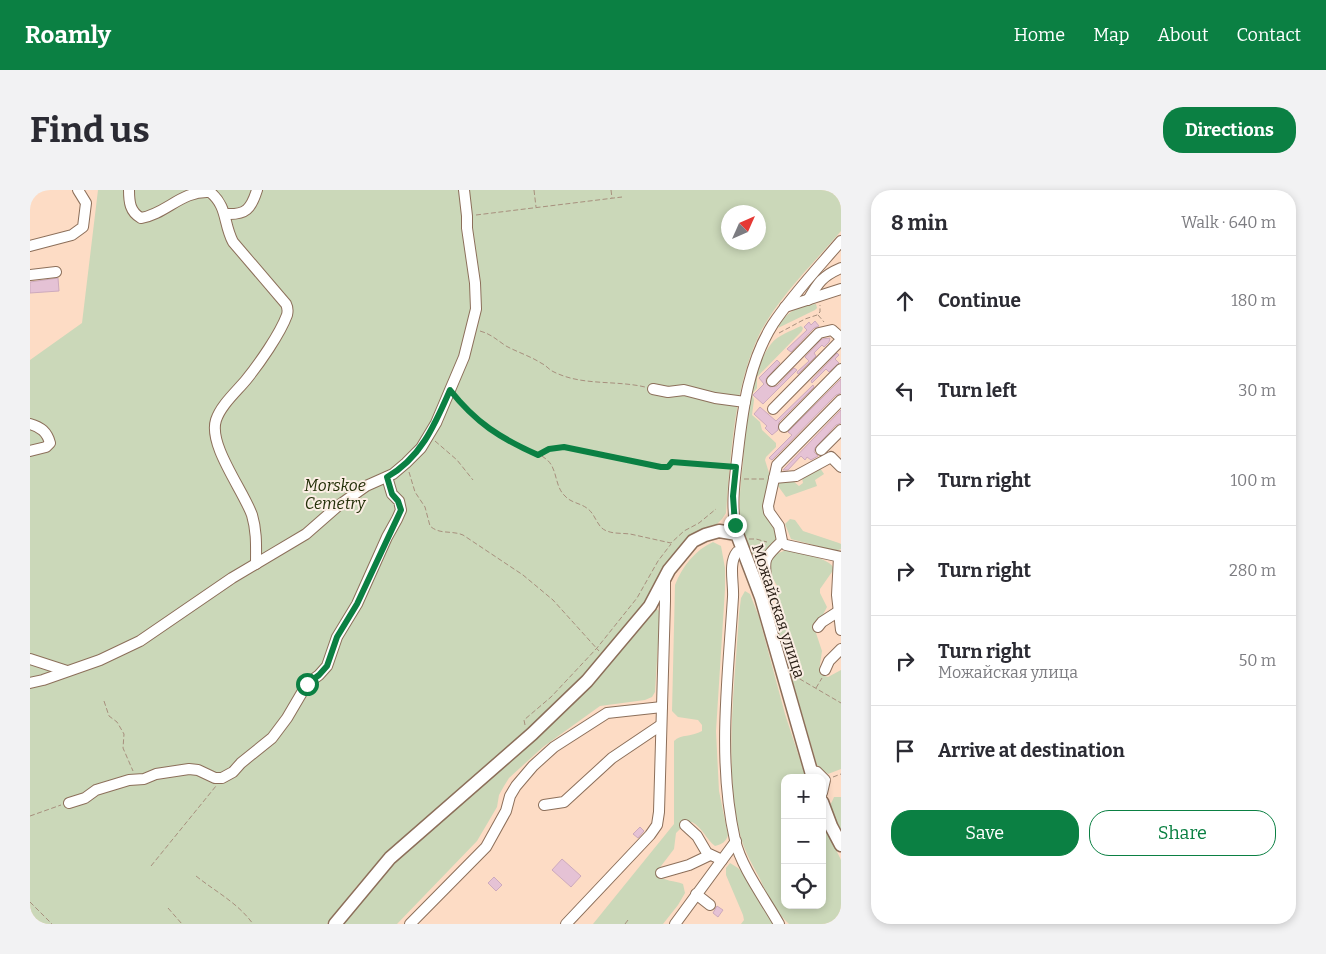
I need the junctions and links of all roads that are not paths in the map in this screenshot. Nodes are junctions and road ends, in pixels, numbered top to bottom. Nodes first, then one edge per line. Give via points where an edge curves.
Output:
1 (78, 190) edge
2 (129, 190) edge
3 (257, 190) edge
4 (464, 190) edge
5 (226, 214) junction
6 (841, 242) edge
7 (30, 246) edge
8 (841, 268) edge
9 (56, 272) dead end
10 (30, 275) edge
11 (841, 289) edge
12 (808, 300) junction
13 (785, 307) junction
14 (841, 339) edge
15 (841, 369) edge
16 (772, 381) dead end
17 (653, 389) road end
18 (841, 400) edge
19 (745, 402) junction
20 (773, 409) dead end
21 (30, 424) edge
22 (784, 426) dead end
23 (841, 430) edge
24 (821, 450) dead end
25 (30, 451) edge
26 (841, 467) edge
27 (387, 477) junction
28 (774, 478) junction
29 (740, 542) junction
30 (782, 545) junction
31 (840, 557) edge
32 (256, 564) junction
33 (665, 579) junction
34 (761, 597) junction
35 (839, 611) junction
36 (818, 627) dead end
37 (841, 630) edge
38 (841, 649) edge
39 (30, 659) edge
40 (825, 670) road end
41 (67, 671) junction
42 (30, 683) edge
43 (662, 707) junction
44 (662, 725) junction
45 (812, 774) edge
46 (69, 803) road end
47 (544, 805) dead end
48 (826, 813) edge
49 (685, 825) dead end
50 (736, 841) junction
51 (841, 845) edge
52 (710, 855) junction
53 (722, 860) junction
54 (661, 873) dead end
55 (696, 894) junction
56 (710, 905) dead end
57 (680, 920) edge
58 (335, 924) edge
59 (410, 924) edge
60 (566, 924) edge
61 (779, 924) edge

1 - 7 street via 86,203 84,227 72,235
2 - 5 street via 132,210 141,218 198,190 214,195
3 - 5 street via 245,212
4 - 27 street via 476,309 464,357 429,436 406,464
5 - 32 street via 227,231 233,242 288,309 279,331 216,421 217,443 251,513 257,537
6 - 13 street, Можайская улица
8 - 12 street via 825,276
9 - 10 street
11 - 12 street
12 - 13 street
13 - 19 street, Можайская улица via 765,340 750,377
14 - 16 street via 832,330 819,333
14 - 20 street
15 - 22 street
17 - 19 street via 668,392 684,390
18 - 28 street via 777,465
19 - 29 street, Можайская улица via 735,479 734,517
21 - 25 street via 48,434 50,443
23 - 24 street
26 - 28 street via 829,457 796,476
27 - 32 street via 366,486 306,534
27 - 46 street via 401,510 357,604 337,637 327,666 307,684 272,738 222,778 189,769 156,774 96,790
28 - 30 street via 768,506 782,532
29 - 33 main road via 719,531 705,535 693,541 668,570
29 - 34 main road, Можайская улица
29 - 50 street via 733,560 734,589 724,730 727,791
30 - 31 street
30 - 34 street via 768,555 764,563 767,588
31 - 35 street
32 - 41 street via 140,641
33 - 43 street
33 - 58 main road via 650,606 565,704 390,858
34 - 45 main road, Можайская улица
35 - 36 street
35 - 37 street
38 - 40 street
39 - 41 street
41 - 42 street
43 - 44 street
43 - 59 street via 607,712 554,747 516,786 486,847
44 - 47 street via 612,758 564,802
44 - 60 street via 655,828
48 - 51 main road
49 - 52 street
50 - 53 street
50 - 61 street
52 - 53 street
52 - 54 street
53 - 55 street
55 - 56 street
55 - 57 street

